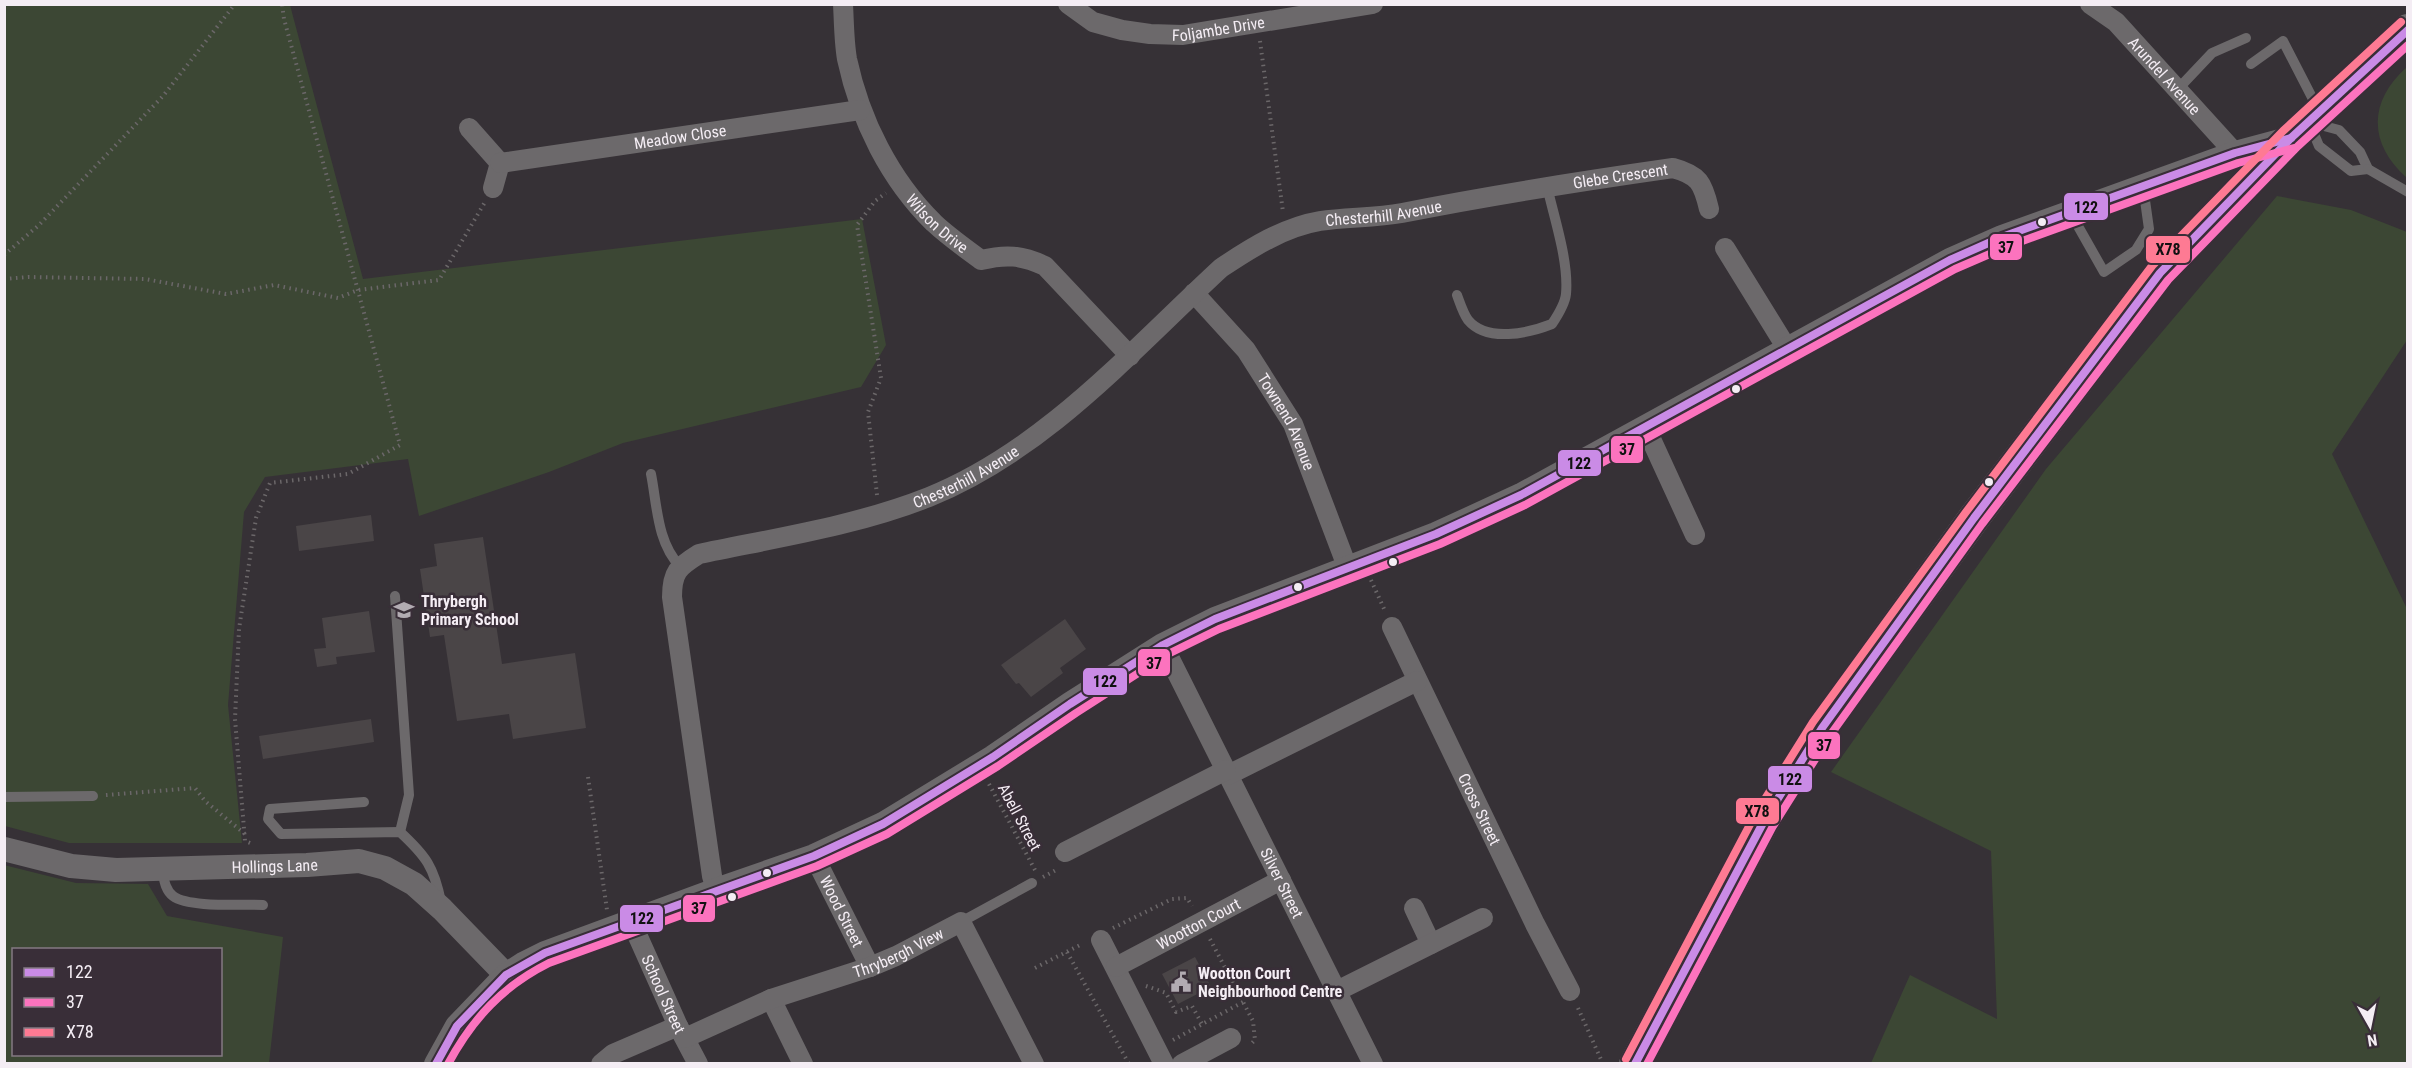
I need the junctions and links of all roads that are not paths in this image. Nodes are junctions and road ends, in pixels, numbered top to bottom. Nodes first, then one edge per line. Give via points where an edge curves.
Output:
1 (843, 4) edge
2 (1068, 4) edge
3 (1373, 4) edge
4 (2090, 4) edge
5 (2408, 30) edge
6 (2246, 38) dead end
7 (2251, 64) dead end
8 (2177, 90) junction
9 (860, 110) junction
10 (2307, 124) junction
11 (469, 128) dead end
12 (2235, 153) junction
13 (500, 163) junction
14 (2368, 169) junction
15 (1547, 186) junction
16 (2143, 186) junction
17 (493, 188) road end
18 (1508, 192) joint
19 (2408, 192) edge
20 (1709, 209) dead end
21 (2070, 212) junction
22 (1725, 248) dead end
23 (1194, 293) junction
24 (1457, 295) dead end
25 (1788, 350) junction
26 (1130, 356) junction
27 (1645, 426) junction
28 (651, 474) dead end
29 (1695, 536) dead end
30 (680, 566) junction
31 (1356, 566) junction
32 (395, 596) dead end
33 (1392, 627) road end
34 (1163, 645) junction
35 (1417, 681) junction
36 (1227, 772) junction
37 (93, 796) road end
38 (4, 797) edge
39 (364, 802) dead end
40 (400, 832) junction
41 (4, 849) edge
42 (1065, 852) dead end
43 (814, 856) junction
44 (162, 870) junction
45 (1281, 880) junction
46 (1036, 881) road end
47 (716, 890) junction
48 (263, 905) dead end
49 (1414, 908) dead end
50 (442, 909) junction
51 (1483, 918) dead end
52 (632, 921) junction
53 (961, 922) junction
54 (1101, 940) dead end
55 (1431, 944) junction
56 (870, 967) junction
57 (1116, 967) junction
58 (506, 975) junction
59 (1337, 991) junction
60 (1570, 991) road end
61 (771, 999) junction
62 (682, 1032) junction
63 (1231, 1038) dead end
64 (1161, 1056) edge
65 (436, 1064) edge
66 (601, 1064) edge
67 (698, 1064) edge
68 (803, 1064) edge
69 (1034, 1064) edge
70 (1182, 1064) edge
71 (1373, 1064) edge
72 (1635, 1064) edge

1 - 9 street, Wilson Drive via 847,57
2 - 3 street, Foljambe Drive via 1094,22 1122,30 1183,35
4 - 8 street, Arundel Avenue via 2116,22
5 - 10 main road
6 - 8 lane via 2212,53
7 - 10 lane via 2283,41
8 - 12 street, Arundel Avenue
9 - 13 street, Meadow Close
9 - 26 street, Wilson Drive via 890,167 935,224 981,260 1002,255 1028,258 1045,266
10 - 12 street
10 - 14 lane via 2339,130 2360,152
10 - 14 lane via 2319,146 2351,171
10 - 72 main road via 2160,273 1974,518 1822,728 1764,821
11 - 13 street
12 - 16 street
13 - 17 street
14 - 19 lane
15 - 18 street, Glebe Crescent
15 - 20 street, Glebe Crescent via 1673,168 1691,173 1700,181
15 - 24 lane via 1564,264 1566,295 1552,324 1508,334 1485,332 1468,320
16 - 21 street
16 - 21 lane via 2149,229 2136,250 2104,272
18 - 23 street, Chesterhill Avenue via 1395,214 1317,221 1250,249
21 - 25 street via 1950,260
22 - 25 street
23 - 26 street, Chesterhill Avenue
23 - 31 street, Townend Avenue via 1246,350 1288,417
25 - 27 street
26 - 30 street, Chesterhill Avenue via 1070,410 993,464 930,497 879,514 699,554
27 - 29 street
27 - 31 street via 1521,495
28 - 30 lane via 664,542
30 - 47 street via 672,582 672,597
31 - 34 street via 1215,619
32 - 40 lane via 409,795
33 - 35 street, Cross Street
34 - 36 street, Silver Street
34 - 43 street via 979,766 883,824
35 - 36 street
35 - 60 street, Cross Street
36 - 42 street
36 - 45 street, Silver Street
37 - 38 lane
39 - 40 lane via 270,809 268,819 281,834
40 - 50 lane via 419,850 436,877
41 - 44 street, Hollings Lane via 71,866
43 - 47 street
43 - 56 street, Wood Street
44 - 48 lane via 173,897 190,902
44 - 50 street, Hollings Lane via 359,861 385,868 414,885
45 - 57 street, Wootton Court
45 - 59 street, Silver Street
46 - 53 lane
47 - 52 street
49 - 55 street
50 - 58 street, Hollings Lane
51 - 55 street
52 - 58 street via 545,953
52 - 62 street, School Street
53 - 56 street, Thrybergh View
53 - 69 street, Thrybergh View
54 - 57 street
55 - 59 street
56 - 61 street, Thrybergh View
57 - 64 street
58 - 65 street via 457,1026
59 - 71 street, Silver Street
61 - 62 street, Thrybergh View
61 - 68 street
62 - 66 street, Thrybergh View via 613,1054
62 - 67 street, School Street
63 - 70 street

